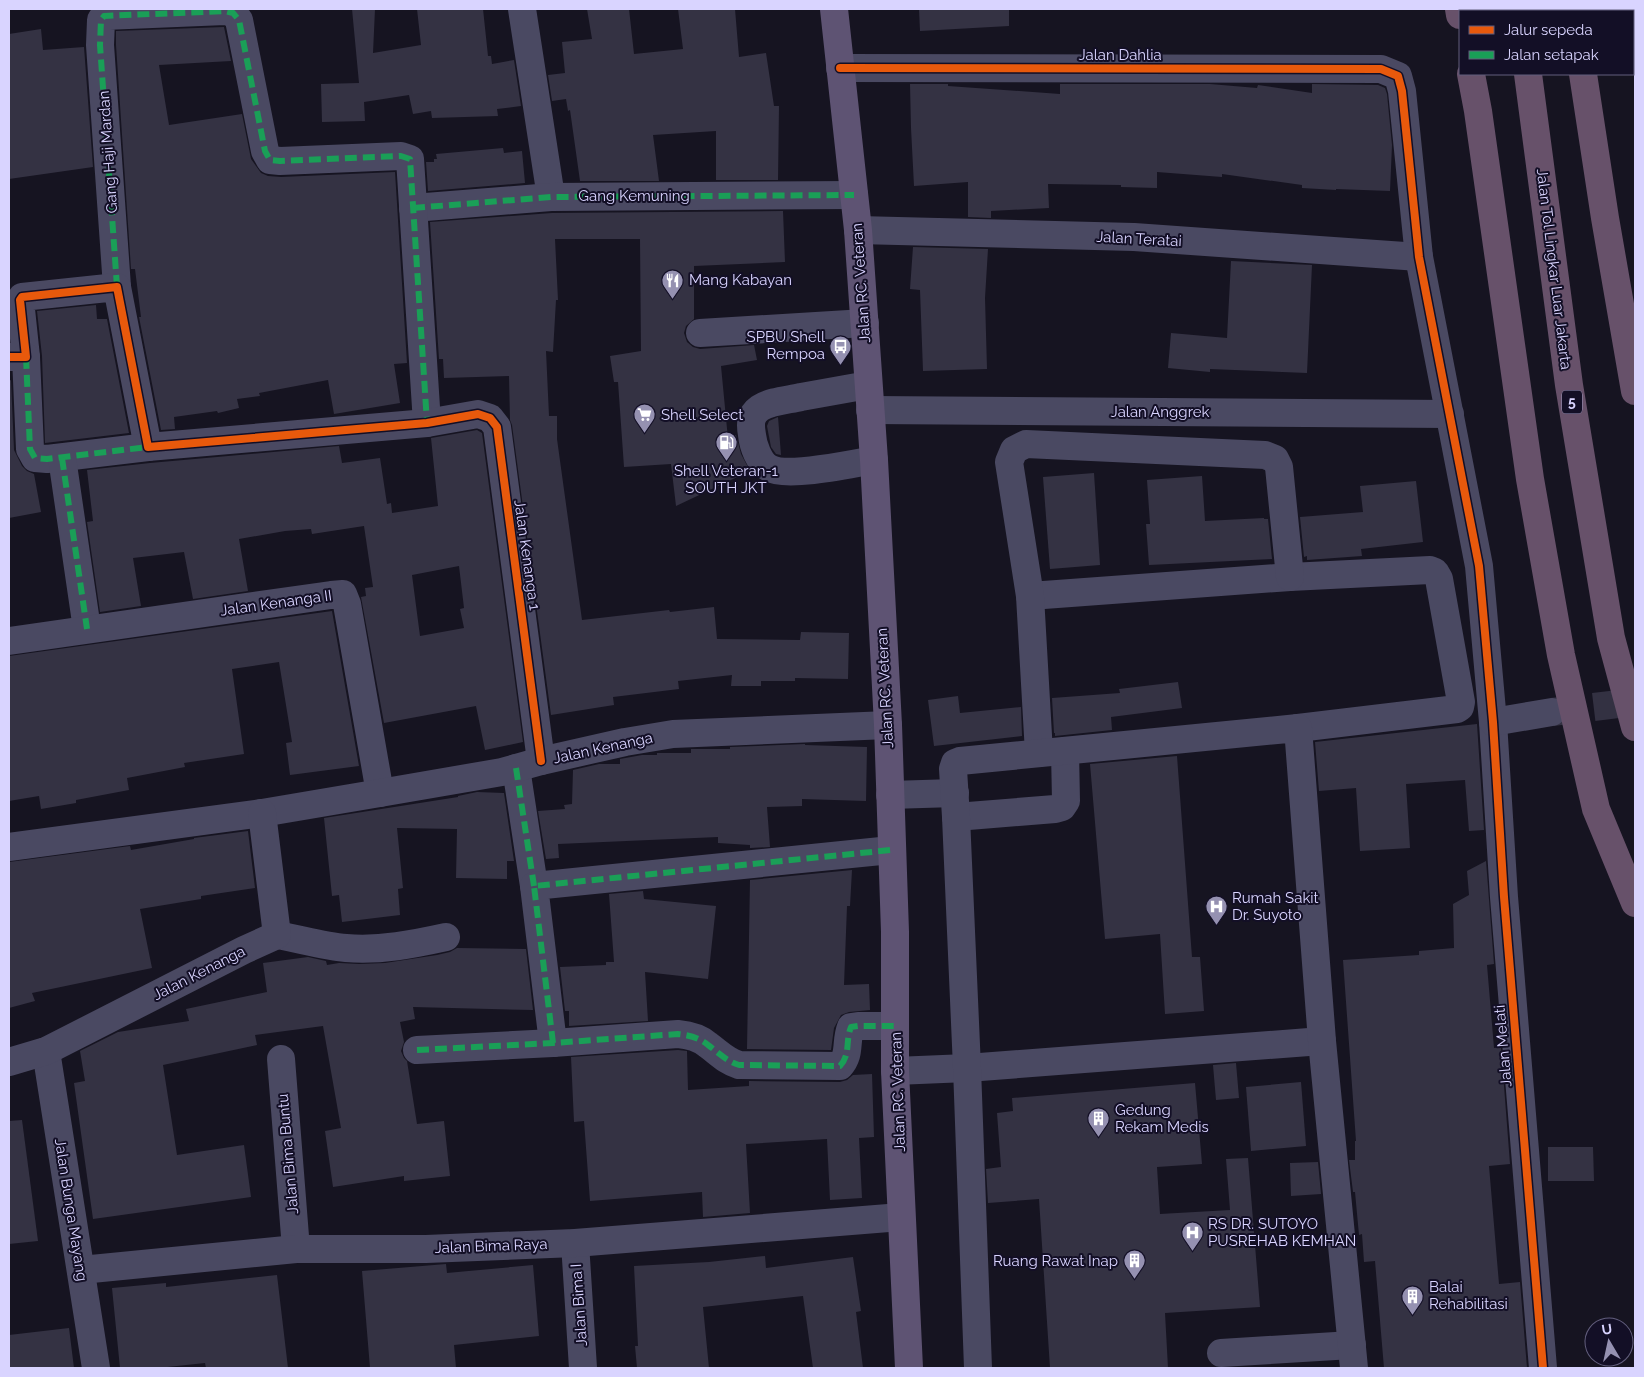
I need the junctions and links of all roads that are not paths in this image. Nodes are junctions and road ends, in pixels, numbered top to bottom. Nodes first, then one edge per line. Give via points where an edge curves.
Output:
1 (522, 9) edge
2 (834, 9) edge
3 (840, 68) junction
4 (1471, 75) edge
5 (1528, 75) edge
6 (1583, 75) edge
7 (1398, 76) joint
8 (854, 195) junction
9 (551, 197) junction
10 (413, 208) junction
11 (858, 230) junction
12 (1419, 257) junction
13 (117, 287) junction
14 (865, 323) junction
15 (700, 333) dead end
16 (17, 357) edge
17 (1635, 391) edge
18 (869, 397) junction
19 (1450, 414) junction
20 (427, 423) junction
21 (148, 447) junction
22 (62, 458) junction
23 (874, 460) junction
24 (1290, 578) junction
25 (1030, 596) junction
26 (87, 630) junction
27 (9, 641) edge
28 (1552, 712) tunnel mouth
29 (1493, 722) junction
30 (888, 726) junction
31 (1635, 727) edge
32 (1298, 728) junction
33 (1052, 752) junction
34 (528, 764) junction
35 (380, 793) junction
36 (890, 796) junction
37 (956, 805) junction
38 (262, 813) junction
39 (9, 847) edge
40 (891, 850) junction
41 (534, 886) junction
42 (1635, 903) edge
43 (277, 935) junction
44 (446, 937) dead end
45 (896, 1026) junction
46 (1322, 1041) junction
47 (552, 1043) junction
48 (417, 1050) dead end
49 (46, 1051) junction
50 (281, 1059) dead end
51 (9, 1062) edge
52 (967, 1068) junction
53 (907, 1071) junction
54 (901, 1217) junction
55 (575, 1243) junction
56 (296, 1249) junction
57 (81, 1270) junction
58 (1221, 1353) dead end
59 (1353, 1357) edge
60 (96, 1368) edge
61 (583, 1368) edge
62 (909, 1368) edge
63 (978, 1368) edge
64 (1543, 1368) edge

1 - 9 street
2 - 3 main road, Jalan RC. Veteran
3 - 7 street, Jalan Dahlia via 1382,69
3 - 8 main road, Jalan RC. Veteran
4 - 42 highway via 1530,479 1560,655 1596,809
5 - 31 highway, Jalan Tol Lingkar Luar Jakarta / 5 via 1569,385 1611,638
6 - 17 highway
7 - 12 street, Jalan Melati
8 - 9 street, Gang Kemuning
8 - 11 main road, Jalan RC. Veteran
9 - 10 street, Gang Kemuning
10 - 13 street, Gang Haji Mardan via 408,158 280,161 268,158 239,20 233,13 102,17 100,45
10 - 20 street
11 - 12 street, Jalan Teratai via 1134,237
11 - 14 main road, Jalan RC. Veteran
12 - 19 street, Jalan Melati
13 - 16 street, Jalan Kenanga 1 via 22,297
13 - 21 street, Gang Haji Mardan
14 - 15 street
14 - 18 main road, Jalan RC. Veteran
16 - 22 street, Jalan Kenanga 1 via 31,453 37,459
18 - 19 street, Jalan Anggrek
18 - 23 main road, Jalan RC. Veteran
18 - 23 street, Jalan Anggrek via 784,400 763,406 754,414 750,426 760,459 771,469 799,472
19 - 29 street, Jalan Melati via 1479,566
20 - 21 street, Jalan Kenanga 1
20 - 34 street, Jalan Kenanga 1 via 478,414 488,416 496,427
21 - 22 street, Jalan Kenanga 1
22 - 26 street
23 - 30 main road, Jalan RC. Veteran
24 - 25 street
24 - 25 street via 1279,467 1275,459 1265,455 1026,444 1014,450 1009,462
24 - 32 street via 1436,572 1462,702 1457,709
25 - 33 street
26 - 27 street, Jalan Kenanga II
26 - 35 street, Jalan Kenanga II via 342,594 347,604
28 - 29 street
29 - 64 street, Jalan Melati via 1504,898
30 - 34 street, Jalan Kenanga via 673,734
30 - 36 main road, Jalan RC. Veteran
32 - 33 street
32 - 46 street
33 - 37 street via 960,761 953,769
33 - 37 street via 1066,800 1062,807
34 - 35 street, Jalan Kenanga via 502,772
34 - 41 street, Jalan Kenanga 1
35 - 38 street, Jalan Kenanga
36 - 37 street
36 - 40 main road, Jalan RC. Veteran
37 - 52 street
38 - 39 street, Jalan Kenanga
38 - 43 street
40 - 41 street
40 - 45 main road, Jalan RC. Veteran
41 - 47 street, Jalan Kenanga 1
43 - 44 street via 345,948 392,947
43 - 49 street, Jalan Kenanga
45 - 47 street via 852,1027 846,1060 840,1066 739,1065 701,1041 678,1034
45 - 53 main road, Jalan RC. Veteran
46 - 52 street
46 - 59 street
47 - 48 street
49 - 51 street, Jalan Kenanga
49 - 57 street, Jalan Bunga Mayang
50 - 56 street, Jalan Bima Buntu
52 - 53 street
52 - 63 street
53 - 54 main road, Jalan RC. Veteran
54 - 55 street, Jalan Bima Raya
54 - 62 main road, Jalan RC. Veteran
55 - 56 street, Jalan Bima Raya
55 - 61 street, Jalan Bima I
56 - 57 street, Jalan Bima Raya
57 - 60 street, Jalan Bunga Mayang
58 - 59 street

